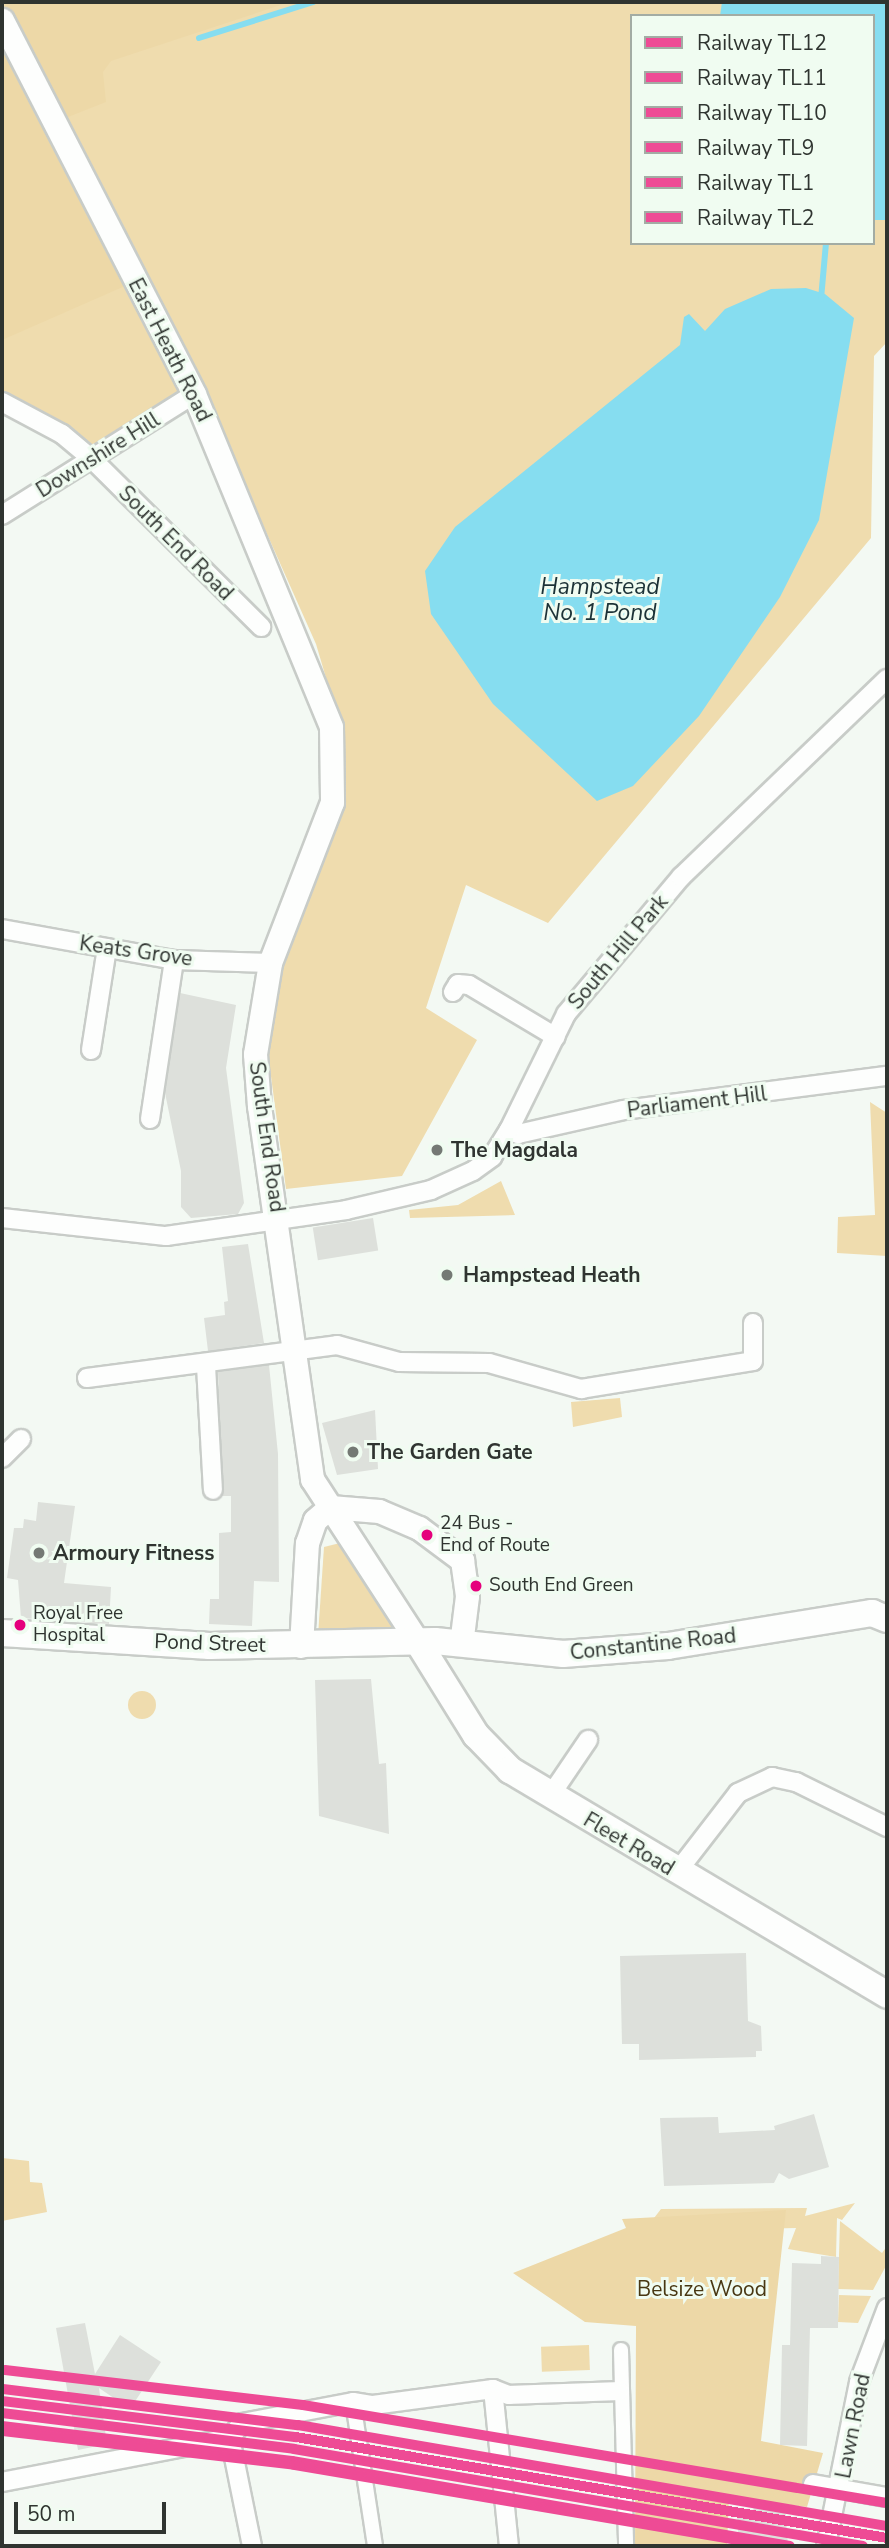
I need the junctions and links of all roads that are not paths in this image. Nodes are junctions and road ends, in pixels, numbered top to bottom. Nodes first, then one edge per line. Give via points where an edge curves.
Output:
1 (2, 20) edge
2 (194, 394) junction
3 (2, 402) edge
4 (91, 458) junction
5 (2, 515) edge
6 (261, 627) dead end
7 (887, 679) edge
8 (316, 690) joint
9 (2, 929) edge
10 (107, 948) junction
11 (174, 960) junction
12 (270, 962) junction
13 (453, 992) dead end
14 (556, 1037) junction
15 (91, 1050) dead end
16 (887, 1076) edge
17 (150, 1119) dead end
18 (509, 1130) junction
19 (2, 1218) edge
20 (278, 1218) junction
21 (753, 1323) dead end
22 (295, 1351) junction
23 (206, 1366) junction
24 (87, 1378) dead end
25 (21, 1439) dead end
26 (2, 1458) edge
27 (213, 1490) dead end
28 (330, 1507) junction
29 (882, 1613) edge
30 (2, 1633) edge
31 (418, 1642) junction
32 (461, 1644) junction
33 (301, 1646) junction
34 (441, 1678) junction
35 (588, 1740) dead end
36 (550, 1796) junction
37 (887, 1827) edge
38 (677, 1872) junction
39 (887, 1995) edge
40 (887, 2308) edge
41 (621, 2350) dead end
42 (493, 2389) junction
43 (620, 2391) junction
44 (353, 2402) junction
45 (230, 2438) junction
46 (2, 2482) edge
47 (813, 2484) dead end
48 (841, 2489) junction
49 (887, 2497) edge
50 (252, 2546) edge
51 (375, 2546) edge
52 (509, 2546) edge
53 (626, 2546) edge
54 (826, 2546) edge

1 - 2 street, East Heath Road
2 - 4 street, Downshire Hill
2 - 8 street, East Heath Road
3 - 4 street, South End Road via 62,435
4 - 5 street, Downshire Hill
4 - 6 street, South End Road
7 - 14 street, South Hill Park via 681,877 566,1014
8 - 12 street, South End Road via 331,727 332,803
9 - 10 street, Keats Grove
10 - 11 street, Keats Grove
10 - 15 street
11 - 12 street, Keats Grove
11 - 17 street
12 - 20 street, South End Road via 255,1054
13 - 14 street via 458,984 469,985
14 - 18 street, South Hill Park
16 - 18 street, Parliament Hill via 624,1110 518,1134
18 - 20 street, South Hill Park via 492,1157 431,1190
19 - 20 street, South Hill Park via 166,1236
20 - 22 street, South End Road
21 - 22 street via 753,1361 581,1389 489,1363 399,1362 337,1345
22 - 23 street
22 - 28 street, South End Road via 308,1465
23 - 24 street
23 - 27 street
25 - 26 street
28 - 31 street
28 - 32 street via 379,1511 419,1528 462,1560 467,1596
28 - 33 street via 315,1520 307,1542
29 - 32 main road, Constantine Road via 635,1649 563,1654
30 - 33 main road, Pond Street
31 - 32 main road, Constantine Road
31 - 33 main road, Pond Street
31 - 34 main road, Fleet Road
32 - 34 main road
34 - 36 main road, Fleet Road via 494,1756
35 - 36 street
36 - 38 main road, Fleet Road
37 - 38 street via 796,1782 772,1777 738,1793
38 - 39 main road, Fleet Road
40 - 48 street, Lawn Road via 859,2382
41 - 43 street
42 - 43 street via 509,2395
42 - 44 street via 373,2406
42 - 52 street
43 - 53 street
44 - 45 street via 250,2421
44 - 51 street
45 - 46 street
45 - 50 street
47 - 48 street
48 - 49 street
48 - 54 street, Lawn Road

